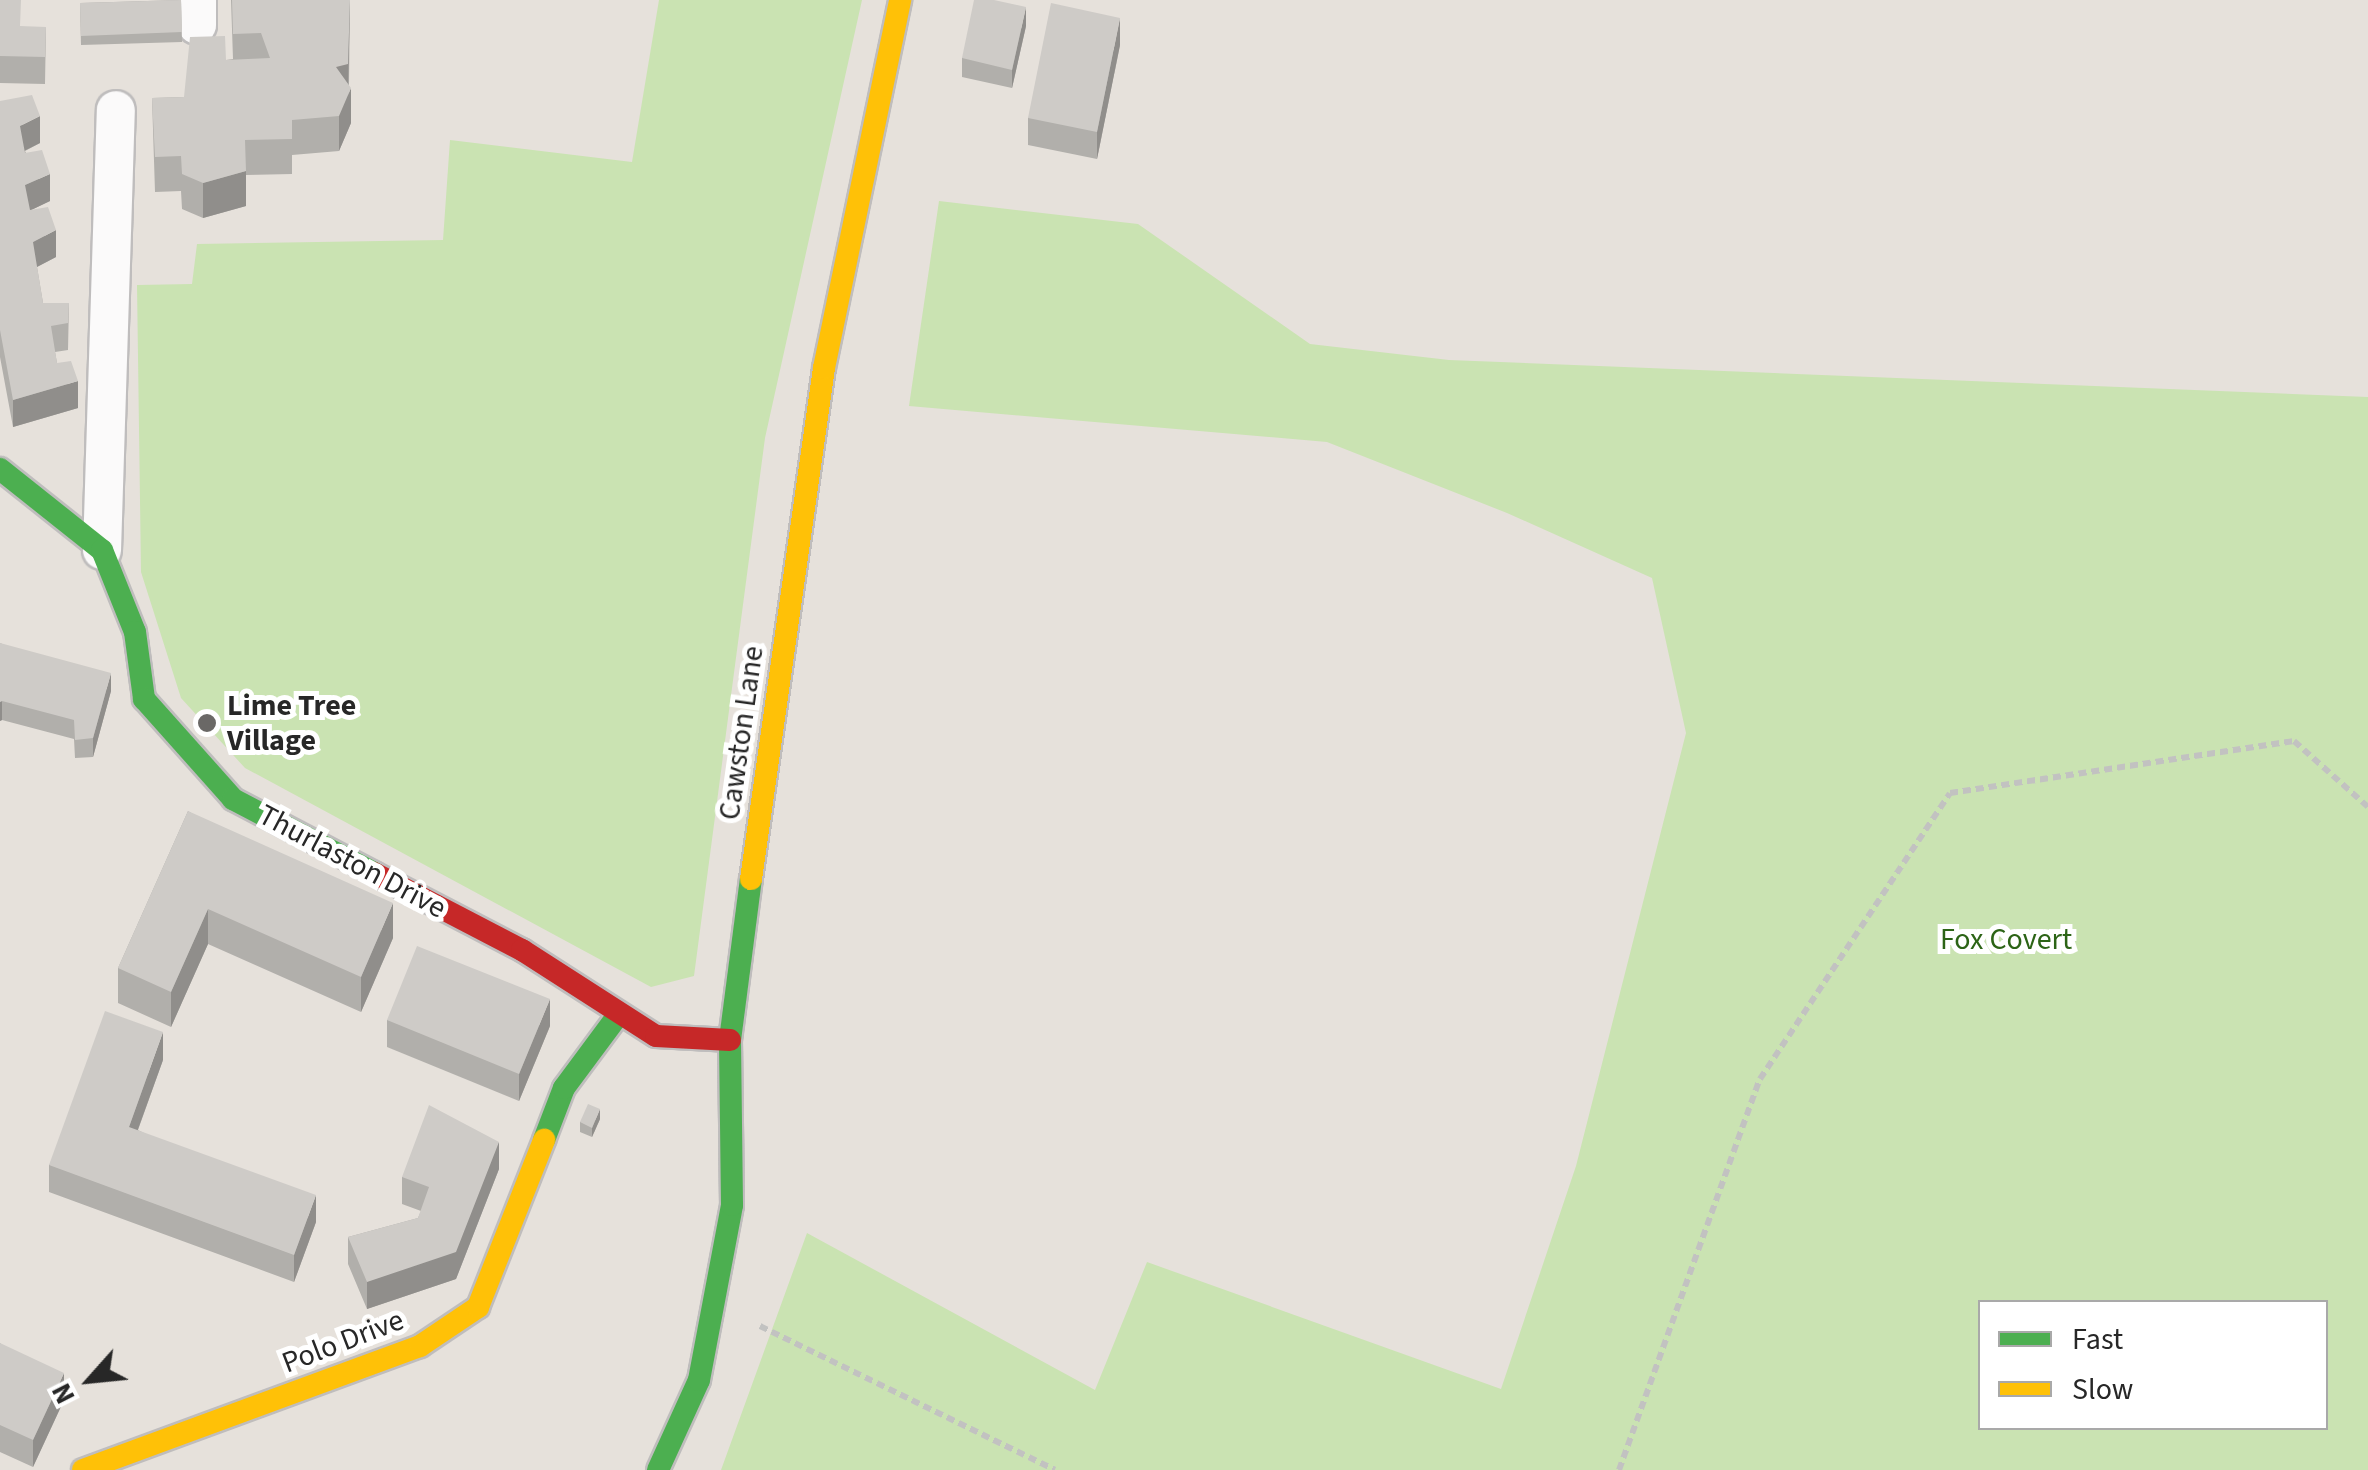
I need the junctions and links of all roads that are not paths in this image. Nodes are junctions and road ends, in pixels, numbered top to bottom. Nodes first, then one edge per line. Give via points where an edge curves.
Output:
1 (900, 0) edge
2 (116, 110) dead end
3 (0, 470) edge
4 (102, 550) junction
5 (619, 1014) junction
6 (730, 1040) junction
7 (83, 1470) edge
8 (658, 1470) edge

1 - 6 street, Cawston Lane via 824,368
2 - 4 street, Thurlaston Drive
3 - 4 street, Thurlaston Drive
4 - 5 street, Thurlaston Drive via 135,632 144,699 233,799 522,950
5 - 6 street, Thurlaston Drive via 656,1036
5 - 7 street, Polo Drive via 564,1088 478,1307 420,1346
6 - 8 street, Cawston Lane via 732,1205 716,1305 699,1380

